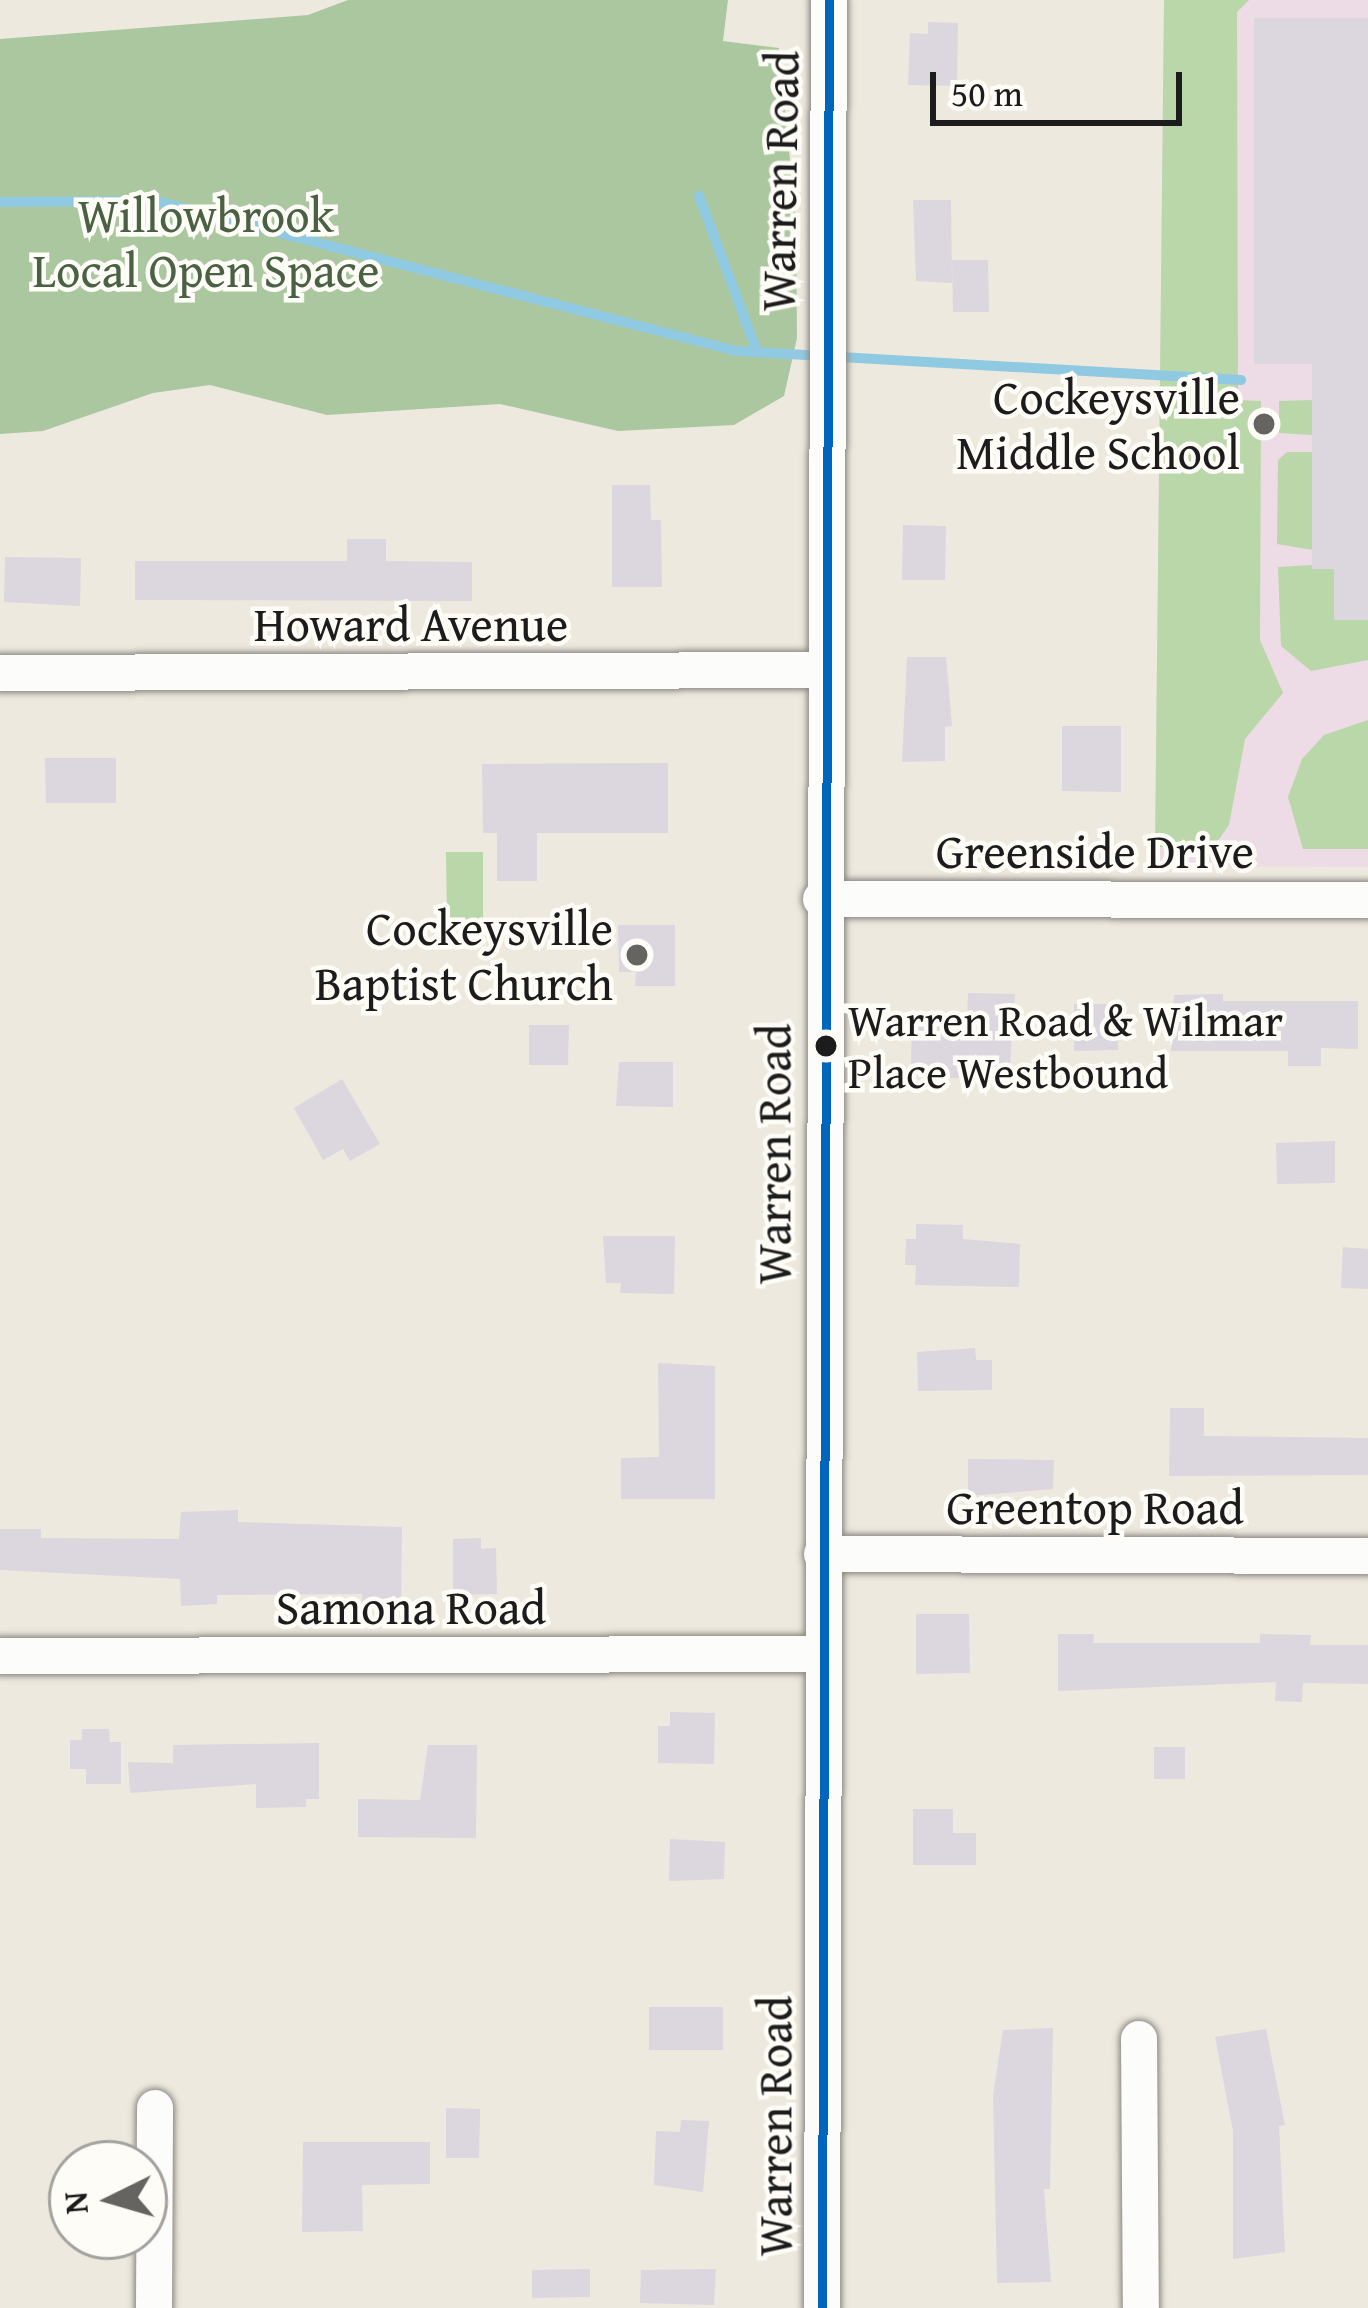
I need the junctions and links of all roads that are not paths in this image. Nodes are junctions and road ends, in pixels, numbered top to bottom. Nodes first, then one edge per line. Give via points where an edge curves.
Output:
1 (829, 0) edge
2 (822, 670) junction
3 (0, 674) edge
4 (821, 898) junction
5 (1368, 900) edge
6 (822, 1554) junction
7 (1368, 1556) edge
8 (822, 1654) junction
9 (0, 1656) edge
10 (1139, 2039) dead end
11 (154, 2108) dead end
12 (154, 2308) edge
13 (821, 2308) edge
14 (1141, 2308) edge

1 - 2 street, Warren Road
2 - 3 street, Howard Avenue
2 - 4 street, Warren Road
4 - 5 street, Greenside Drive
4 - 6 street, Warren Road
6 - 7 street, Greentop Road
6 - 8 street, Warren Road
8 - 9 street, Samona Road
8 - 13 street, Warren Road
10 - 14 street
11 - 12 street

